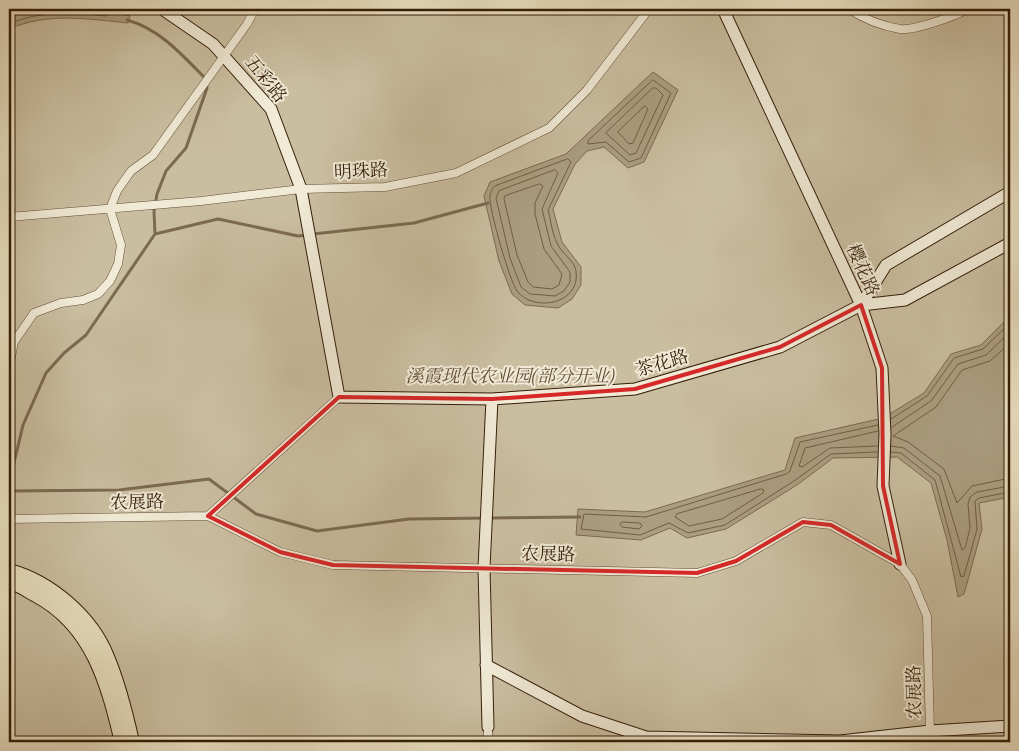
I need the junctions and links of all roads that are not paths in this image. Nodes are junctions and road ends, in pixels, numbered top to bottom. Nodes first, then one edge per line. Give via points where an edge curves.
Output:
1 (162, 9) edge
2 (255, 9) edge
3 (649, 9) edge
4 (723, 9) edge
5 (849, 9) edge
6 (968, 9) edge
7 (223, 55) junction
8 (301, 189) junction
9 (1010, 192) edge
10 (110, 209) junction
11 (9, 217) edge
12 (1010, 243) edge
13 (861, 305) junction
14 (9, 366) edge
15 (339, 397) junction
16 (492, 399) junction
17 (208, 516) junction
18 (9, 519) edge
19 (900, 564) junction
20 (484, 568) junction
21 (9, 571) edge
22 (9, 582) edge
23 (486, 665) junction
24 (1010, 726) edge
25 (488, 727) joint
26 (930, 731) junction
27 (126, 739) edge
28 (488, 742) edge

1 - 7 street, 五彩路 via 213,44
2 - 7 street
3 - 8 street, 明珠路 via 587,90 549,128 456,173 385,187
4 - 13 street, 樱花路
5 - 6 street via 864,19 902,29 954,17
7 - 8 street, 五彩路 via 271,109
7 - 10 street via 153,154 131,171
8 - 10 street, 明珠路
8 - 15 street, 五彩路
9 - 13 street via 886,265
10 - 11 street, 明珠路
10 - 14 street via 121,245 118,264 110,281 98,294 34,313 14,342
12 - 13 street via 905,300
13 - 16 street, 茶花路 via 780,348 635,389
13 - 19 street, 樱花路 via 882,368 883,486
15 - 16 street, 茶花路
15 - 17 street
16 - 20 street
17 - 18 street, 农展路
17 - 20 street, 农展路 via 280,552 333,565
19 - 20 street, 农展路 via 831,525 804,522 736,561 697,573
19 - 26 street, 农展路 via 912,580 927,616
20 - 23 street
21 - 27 highway via 58,595 85,621 107,656
22 - 27 highway via 52,603 78,627 98,660
23 - 25 street
23 - 26 street via 582,716 646,737 840,741
24 - 26 street
25 - 28 street

